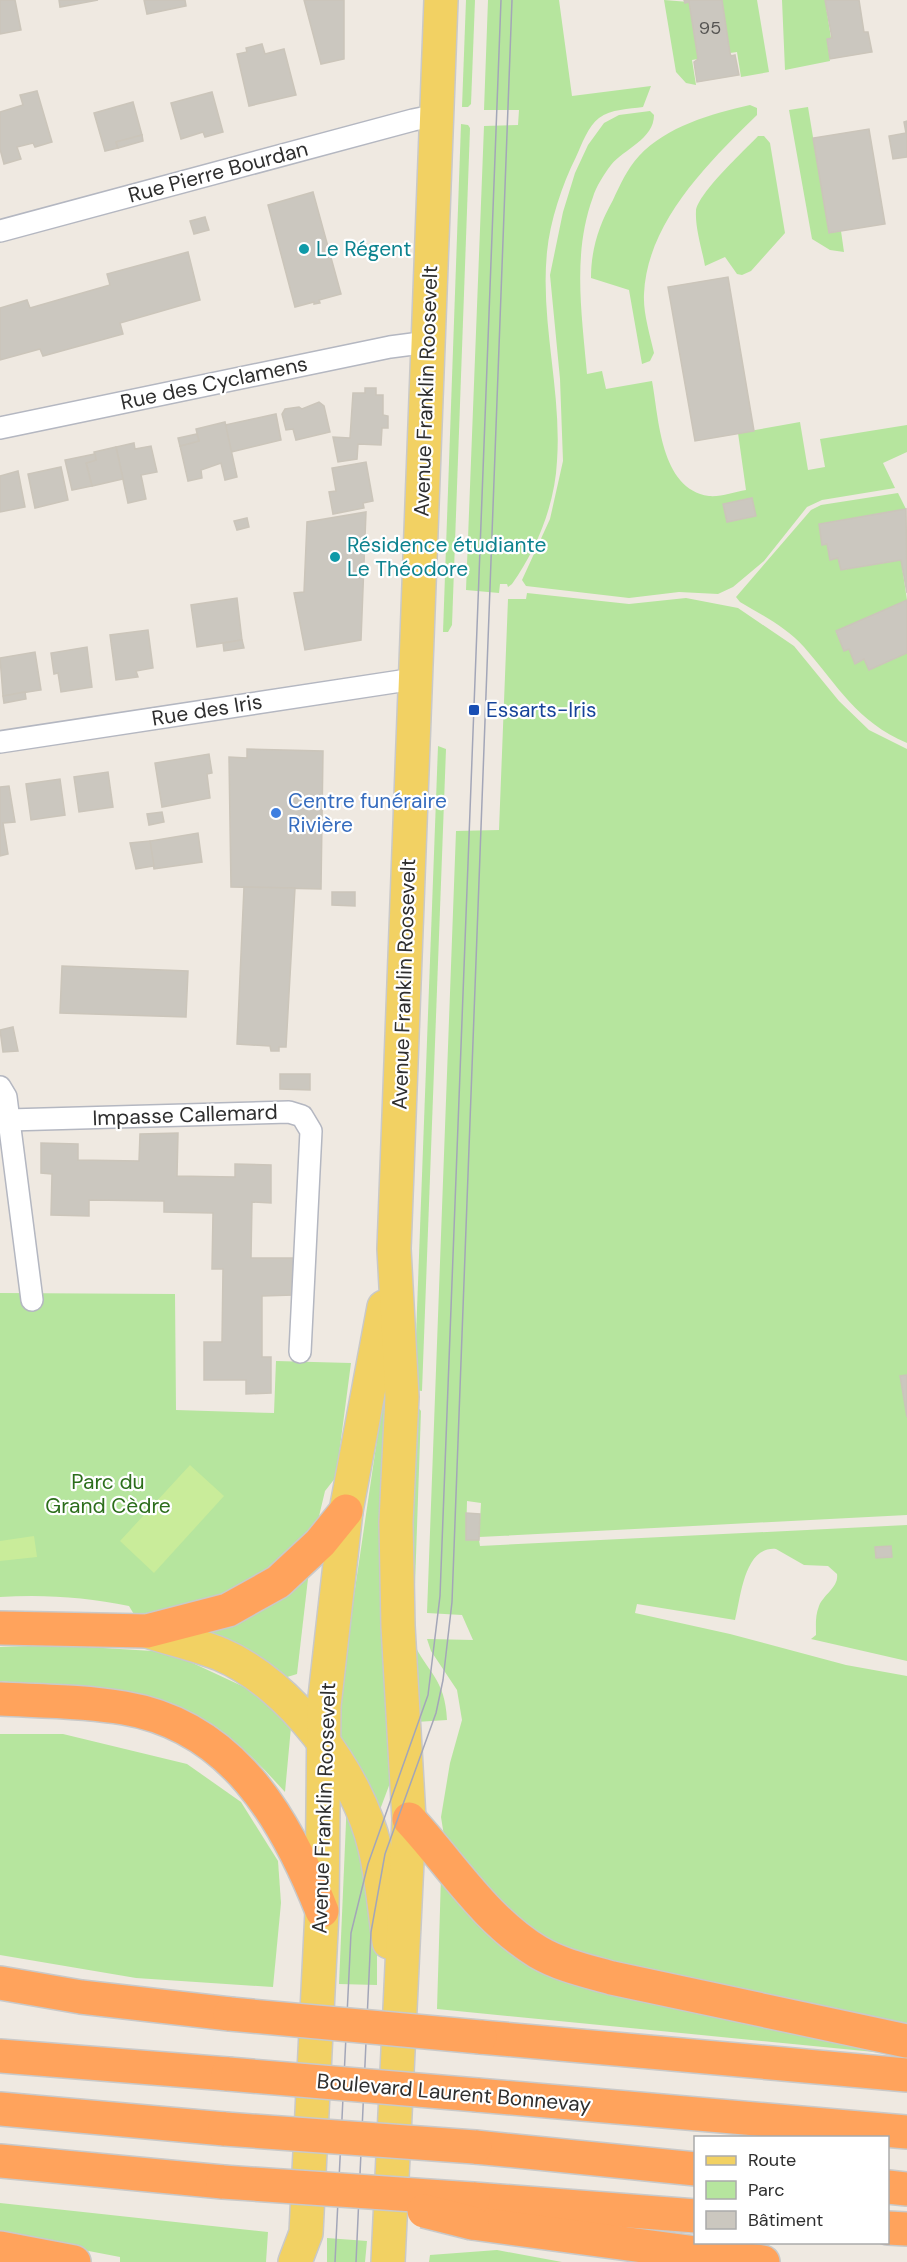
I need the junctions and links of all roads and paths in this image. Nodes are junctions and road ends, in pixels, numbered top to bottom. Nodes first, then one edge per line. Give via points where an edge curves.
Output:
1 (441, 0) edge
2 (436, 116) junction
3 (0, 231) edge
4 (428, 342) junction
5 (0, 428) edge
6 (414, 679) junction
7 (0, 742) edge
8 (0, 1087) edge
9 (9, 1120) junction
10 (394, 1249) junction
11 (32, 1300) dead end
12 (300, 1352) dead end
13 (346, 1511) junction
14 (0, 1628) edge
15 (147, 1631) junction
16 (0, 1699) edge
17 (322, 1736) junction
18 (410, 1819) junction
19 (322, 1911) junction
20 (0, 1983) edge
21 (400, 2021) junction
22 (907, 2041) edge
23 (0, 2051) edge
24 (0, 2056) edge
25 (36, 2059) junction
26 (907, 2075) edge
27 (0, 2109) edge
28 (907, 2132) edge
29 (0, 2161) edge
30 (694, 2169) edge
31 (889, 2187) edge
32 (907, 2189) edge
33 (472, 2211) junction
34 (694, 2216) edge
35 (889, 2228) edge
36 (907, 2229) edge
37 (0, 2248) edge
38 (303, 2252) edge
39 (74, 2262) edge
40 (388, 2262) edge
41 (763, 2262) edge

1 - 2 main road, Avenue Franklin Roosevelt
2 - 3 street, Rue Pierre Bourdan
2 - 4 main road, Avenue Franklin Roosevelt
4 - 5 street, Rue des Cyclamens
4 - 6 main road, Avenue Franklin Roosevelt
6 - 7 street, Rue des Iris
6 - 10 main road, Avenue Franklin Roosevelt
8 - 9 street via 6,1097
9 - 11 street
9 - 12 street, Impasse Callemard via 290,1112 302,1116 311,1131
10 - 13 main road, Avenue Franklin Roosevelt
10 - 18 main road, Avenue Franklin Roosevelt via 402,1397 396,1522 398,1626
13 - 15 highway via 320,1543 278,1582 228,1610
13 - 17 main road, Avenue Franklin Roosevelt
14 - 15 highway
15 - 17 main road via 222,1655 268,1683
16 - 19 highway via 124,1708 198,1736 247,1775 278,1818 306,1870
17 - 19 main road, Avenue Franklin Roosevelt
17 - 21 main road via 345,1775 375,1846
18 - 21 main road, Avenue Franklin Roosevelt
18 - 22 highway via 506,1929 539,1952 572,1967
19 - 38 main road, Avenue Franklin Roosevelt
20 - 26 highway, bridge via 81,1997 230,2014
21 - 40 main road, Avenue Franklin Roosevelt
23 - 25 highway
24 - 25 highway, Boulevard Laurent Bonnevay
25 - 28 highway, Boulevard Laurent Bonnevay, bridge
27 - 30 highway, bridge
29 - 33 highway, bridge via 346,2191
31 - 32 highway
33 - 34 highway
33 - 41 highway
35 - 36 highway
37 - 39 highway

